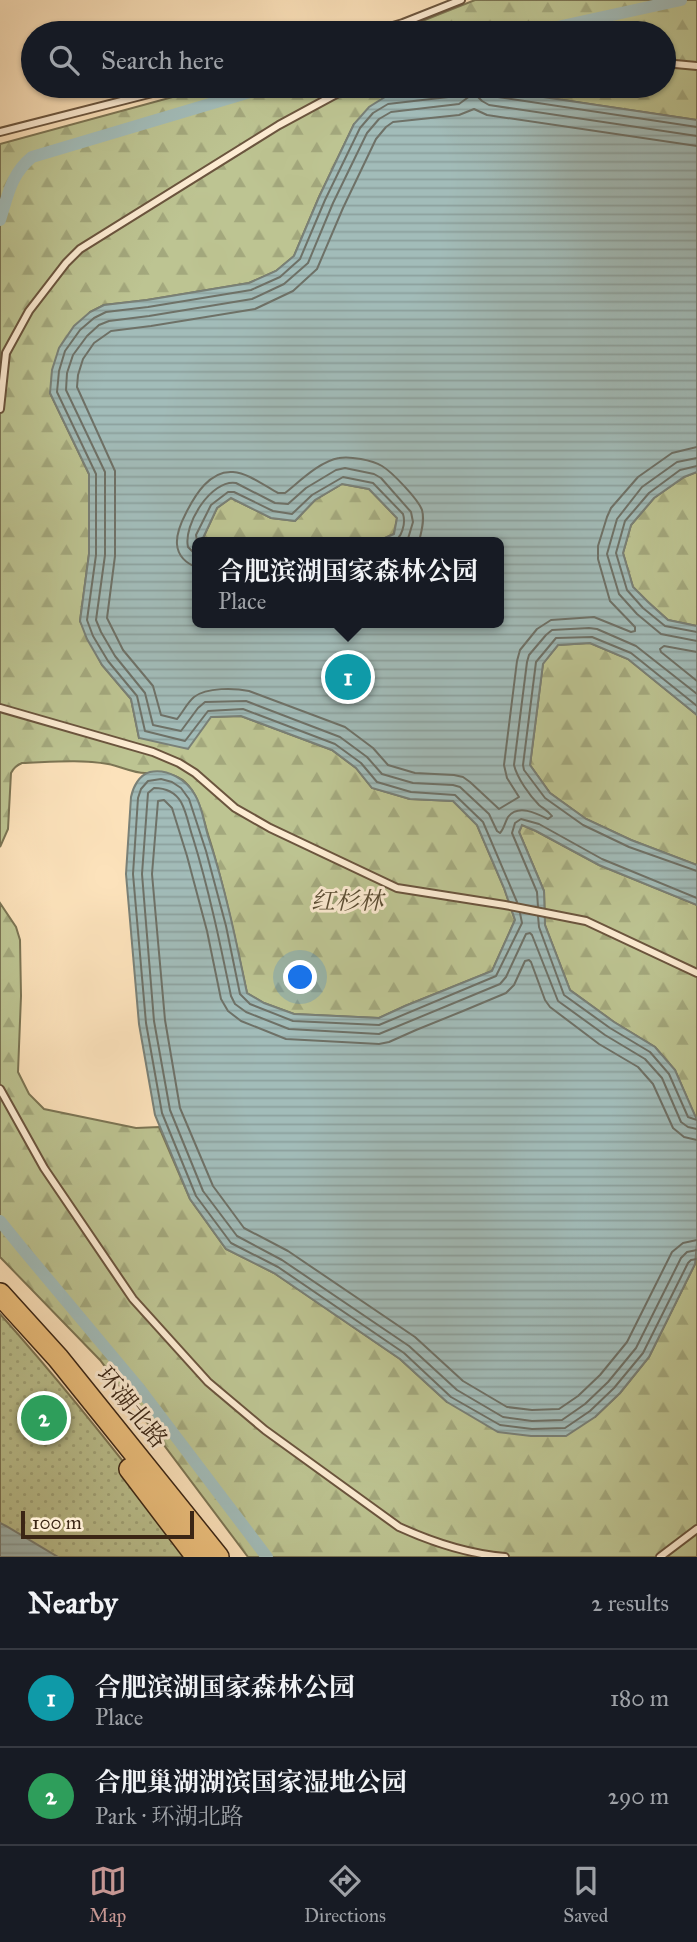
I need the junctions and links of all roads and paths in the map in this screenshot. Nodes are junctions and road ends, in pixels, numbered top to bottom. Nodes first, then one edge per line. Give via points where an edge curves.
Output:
1 (461, 0) edge
2 (408, 21) edge
3 (676, 64) edge
4 (697, 66) edge
5 (133, 98) edge
6 (326, 98) edge
7 (0, 132) edge
8 (0, 409) edge
9 (0, 708) edge
10 (697, 973) edge
11 (0, 1089) edge
12 (0, 1294) edge
13 (0, 1314) edge
14 (697, 1529) edge
15 (197, 1557) edge
16 (218, 1557) edge
17 (505, 1557) edge
18 (660, 1557) edge

1 - 2 lane
3 - 4 lane
5 - 7 lane
6 - 8 lane via 80,249 29,311 6,352
9 - 10 lane via 179,763 270,828 397,888 586,921
11 - 17 lane via 44,1168 133,1299 208,1382 265,1430 399,1527 456,1548
12 - 16 main road, 环湖北路 via 58,1358
13 - 15 main road, 环湖北路 via 56,1377
14 - 18 lane

